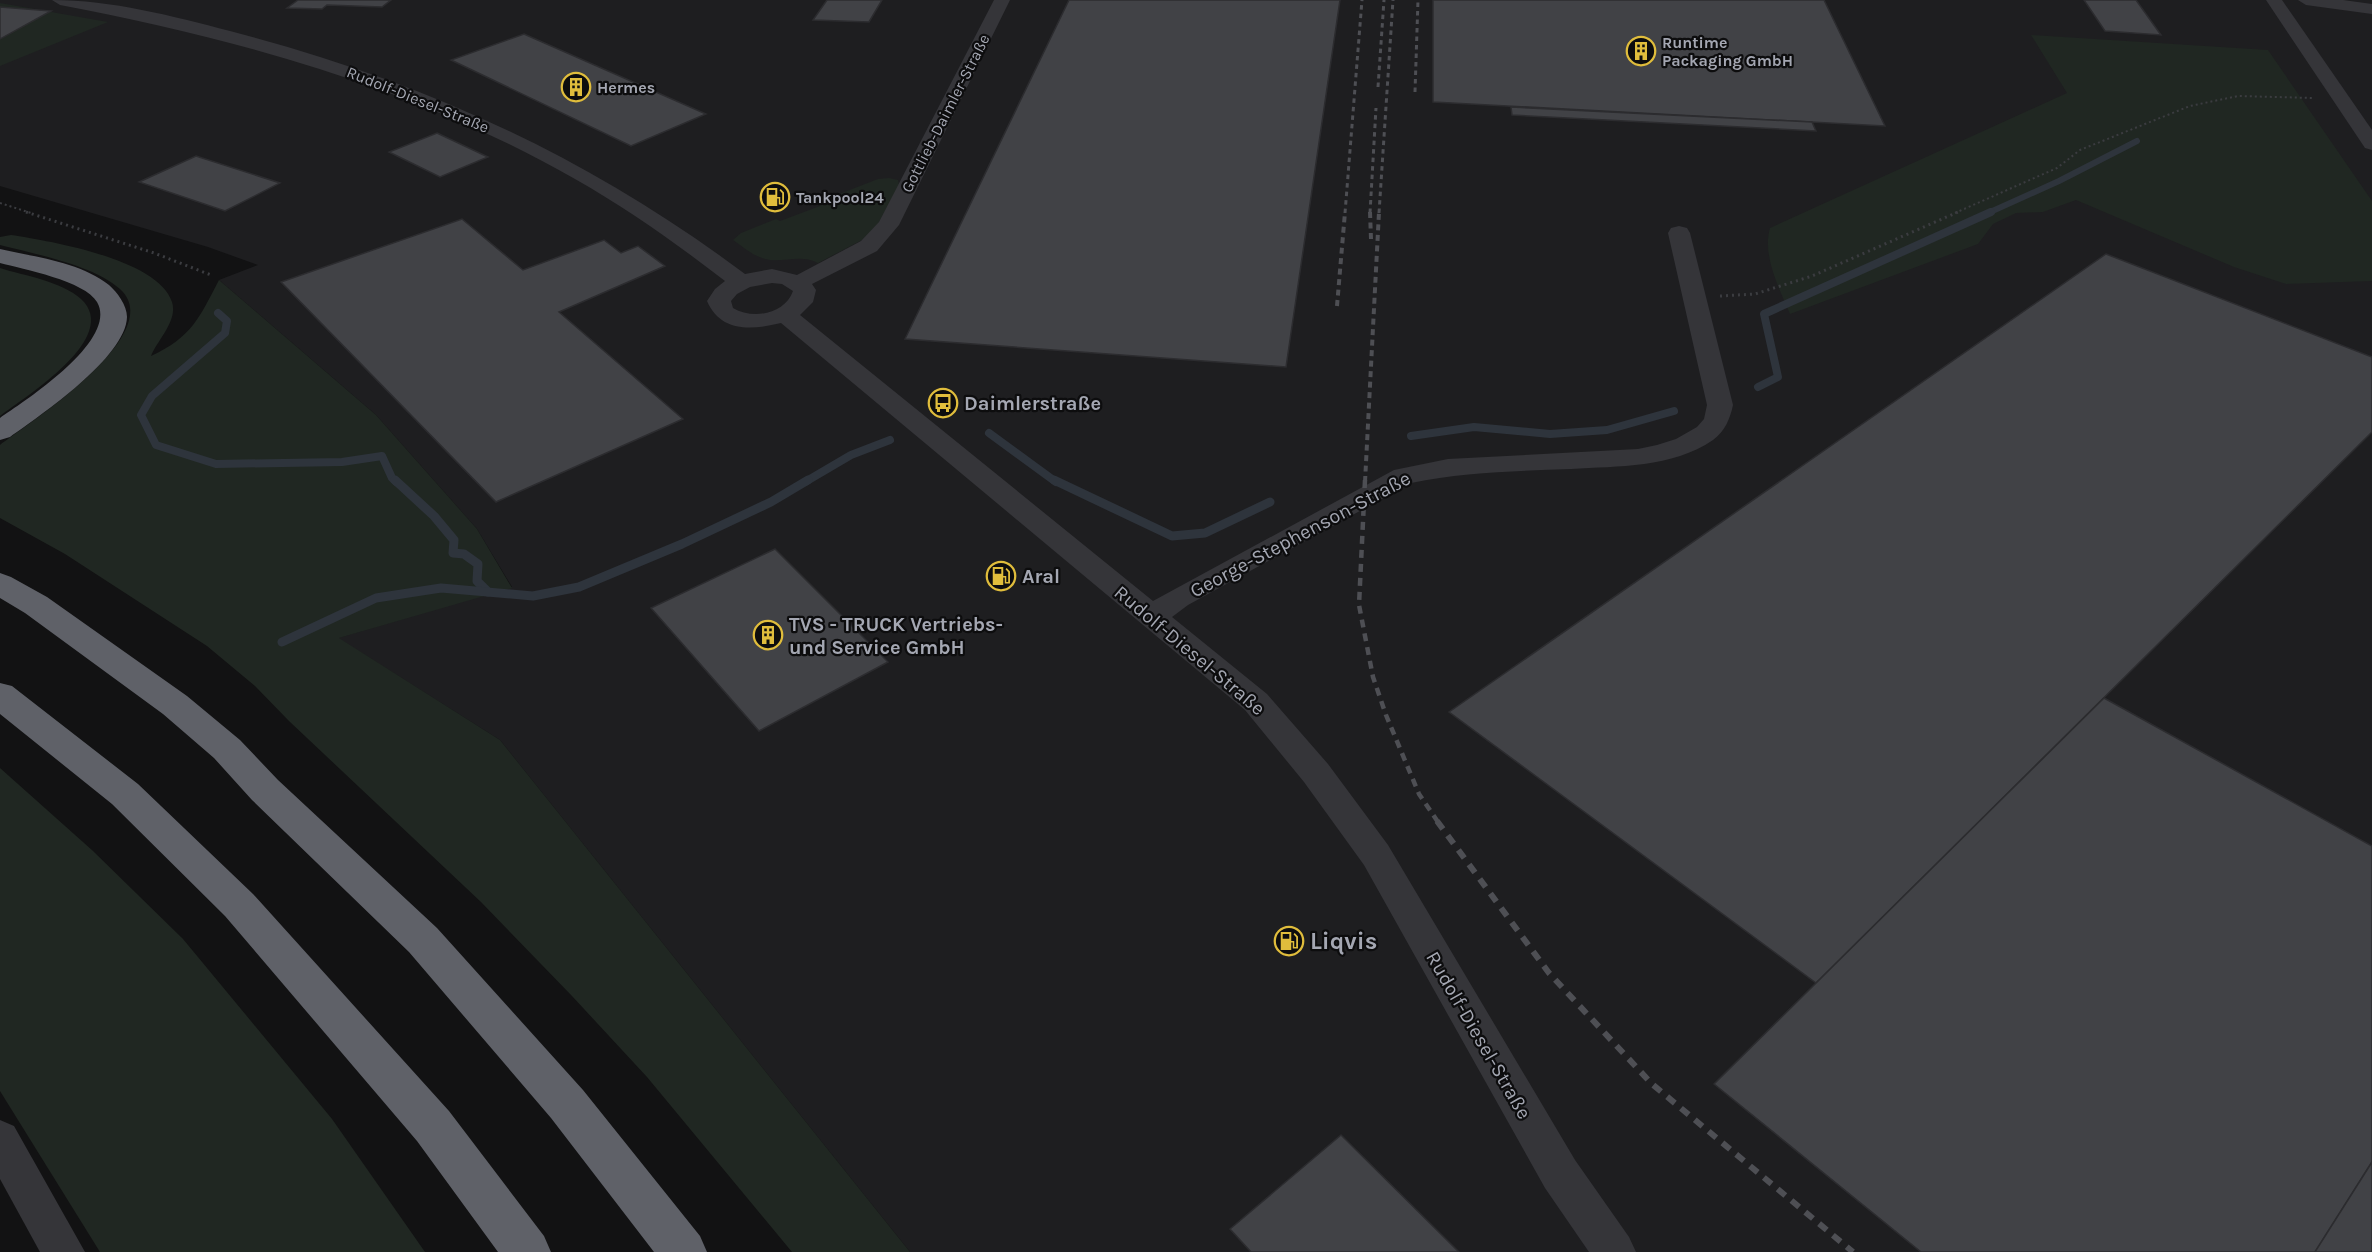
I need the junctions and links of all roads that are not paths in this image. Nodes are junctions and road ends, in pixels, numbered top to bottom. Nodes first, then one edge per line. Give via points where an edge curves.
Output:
1 (60, 0) edge
2 (1002, 0) edge
3 (2274, 0) edge
4 (2306, 0) edge
5 (2372, 9) edge
6 (2372, 144) edge
7 (1679, 233) dead end
8 (0, 255) edge
9 (740, 281) junction
10 (798, 283) junction
11 (786, 315) junction
12 (0, 431) edge
13 (0, 584) edge
14 (1153, 615) junction
15 (0, 695) edge
16 (0, 1139) edge
17 (63, 1252) edge
18 (526, 1252) edge
19 (683, 1252) edge
20 (1614, 1252) edge

1 - 9 street, Rudolf-Diesel-Straße via 242,39 343,69 424,99 580,174
2 - 10 street, Gottlieb-Daimler-Straße via 888,225 869,246
3 - 6 street
4 - 5 street
7 - 14 street, George-Stephenson-Straße via 1720,405 1717,420 1706,433 1685,445 1638,457 1448,467 1403,476
8 - 12 highway via 81,280 109,300 114,314 111,329 84,366
9 - 10 street via 772,276
9 - 11 street via 719,300 724,314 752,321
10 - 11 street via 805,290 805,298
11 - 14 street, Rudolf-Diesel-Straße
13 - 19 highway via 36,605 175,705 227,749 423,940 567,1104
14 - 20 street, Rudolf-Diesel-Straße via 1256,702 1316,773 1376,855 1554,1164
15 - 18 highway via 125,794 239,905 434,1126
16 - 17 street

